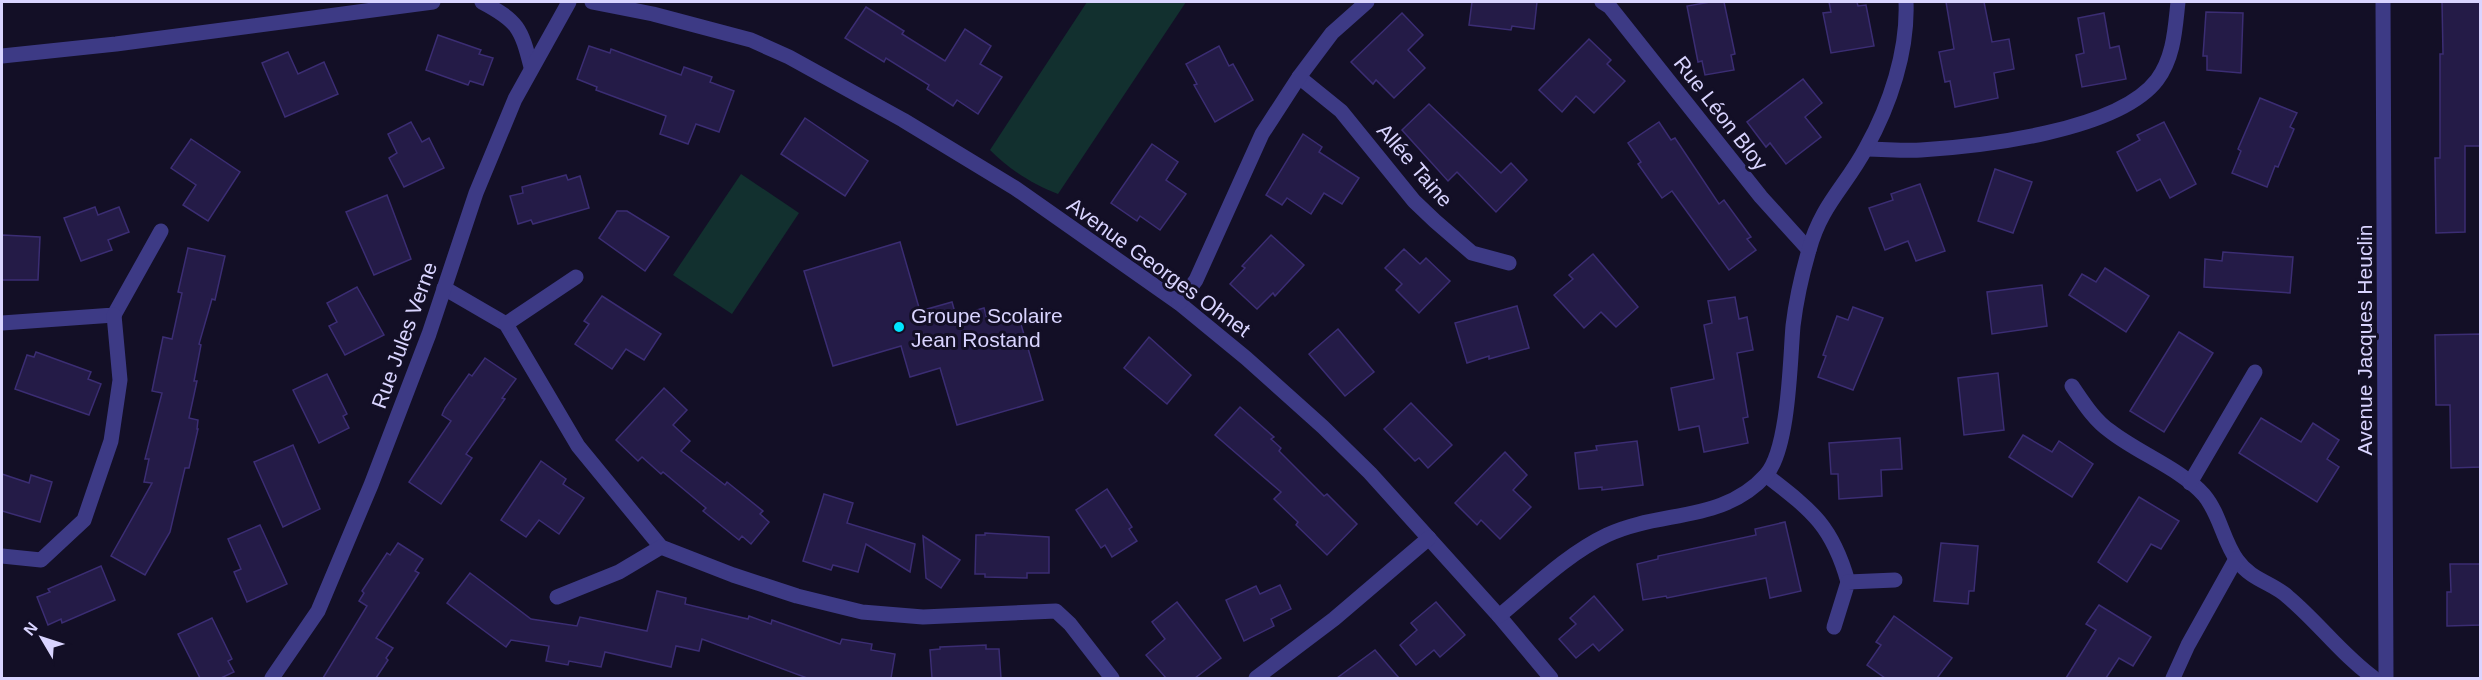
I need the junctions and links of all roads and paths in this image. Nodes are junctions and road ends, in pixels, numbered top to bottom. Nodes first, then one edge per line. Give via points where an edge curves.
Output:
1 (433, 2) edge
2 (482, 2) edge
3 (569, 2) edge
4 (592, 2) edge
5 (639, 2) edge
6 (1367, 2) edge
7 (1602, 2) edge
8 (1906, 2) edge
9 (2178, 2) edge
10 (2383, 2) edge
11 (653, 14) junction
12 (2, 56) edge
13 (531, 67) junction
14 (1299, 77) junction
15 (1866, 149) junction
16 (161, 231) dead end
17 (1809, 250) junction
18 (1509, 263) dead end
19 (576, 277) dead end
20 (444, 288) junction
21 (1179, 303) junction
22 (114, 315) junction
23 (2, 322) edge
24 (506, 324) junction
25 (2255, 372) dead end
26 (2072, 386) dead end
27 (1766, 475) junction
28 (2190, 483) junction
29 (1429, 538) junction
30 (661, 547) junction
31 (2, 556) edge
32 (2236, 559) junction
33 (1895, 580) dead end
34 (1848, 582) junction
35 (557, 597) dead end
36 (1499, 616) junction
37 (1834, 627) dead end
38 (272, 678) edge
39 (1112, 678) edge
40 (1256, 678) edge
41 (1551, 678) edge
42 (2173, 678) edge
43 (2374, 678) edge
44 (2386, 678) edge

1 - 12 street
2 - 13 street via 516,24
3 - 13 street, Rue Jules Verne
4 - 11 street, Avenue Georges Ohnet
5 - 11 street, Avenue Georges Ohnet
6 - 14 street via 1332,33
7 - 17 street, Rue Léon Bloy
8 - 15 street via 1905,47
9 - 15 street via 2174,40 2157,80 2138,99 2114,112 2061,129 1965,146
10 - 44 street, Avenue Jacques Heuclin
11 - 21 street, Avenue Georges Ohnet via 751,40 830,78 1015,188
13 - 20 street, Rue Jules Verne via 476,194
14 - 18 street, Allée Taine via 1341,111 1435,221 1472,253
14 - 21 street via 1262,134 1196,280
15 - 17 street via 1830,199
16 - 22 street
17 - 27 street via 1793,323 1790,389 1775,460
19 - 24 street
20 - 24 street
20 - 38 street, Rue Jules Verne via 371,485 318,611
21 - 29 street, Avenue Georges Ohnet via 1323,427
22 - 23 street
22 - 31 street via 120,380 111,441 84,520 41,560
24 - 30 street via 578,446
25 - 28 street
26 - 28 street via 2109,431
27 - 34 street via 1816,515 1841,558
27 - 36 street via 1720,507 1634,524 1608,534 1564,563
28 - 32 street via 2205,496
29 - 36 street, Avenue Georges Ohnet
29 - 40 street via 1334,619
30 - 35 street via 619,573
30 - 39 street via 797,596 862,612 923,617 1056,611
32 - 42 street
32 - 43 street via 2261,582 2286,594
33 - 34 street
34 - 37 street
36 - 41 street, Avenue Georges Ohnet

